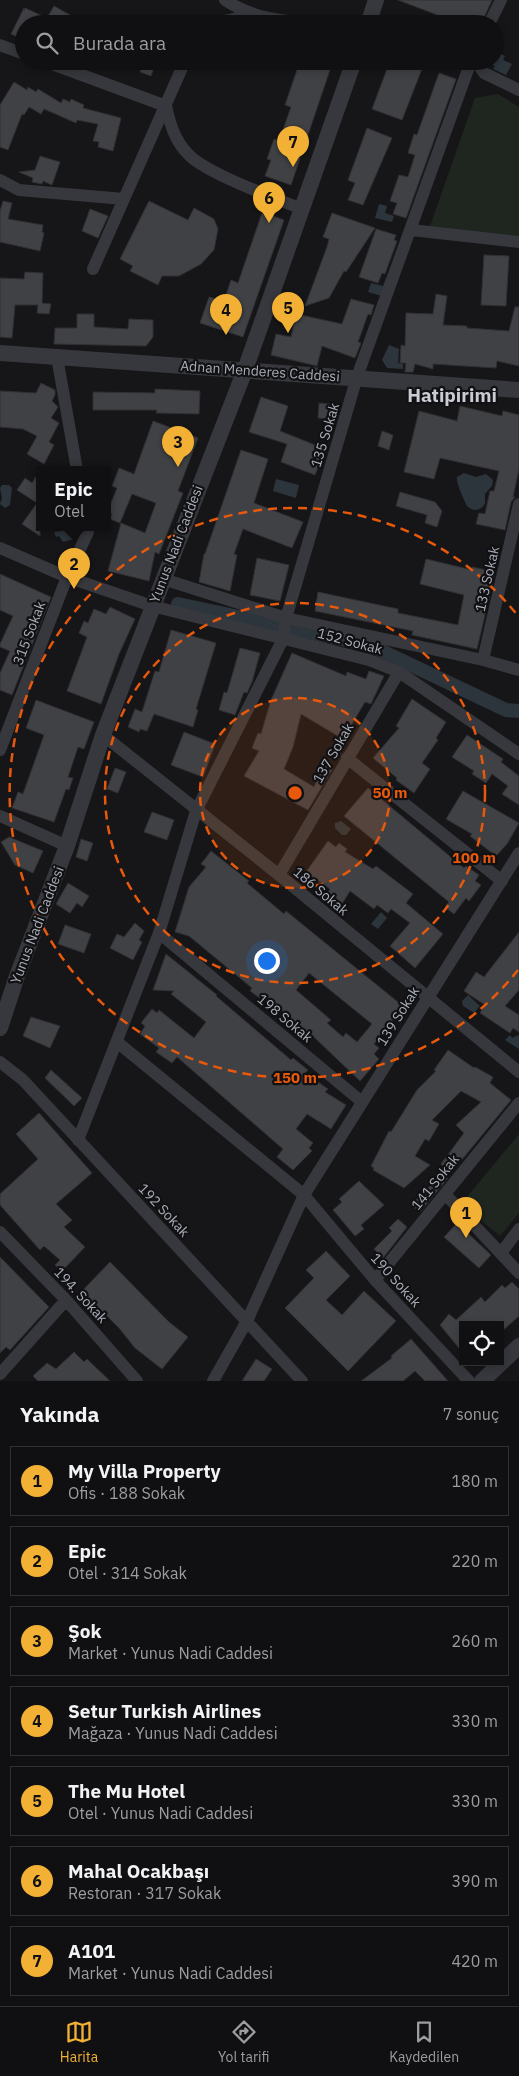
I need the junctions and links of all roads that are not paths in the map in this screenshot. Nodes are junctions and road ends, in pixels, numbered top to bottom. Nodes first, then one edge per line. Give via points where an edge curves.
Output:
1 (225, 0) edge
2 (501, 0) edge
3 (375, 3) edge
4 (254, 14) joint
5 (250, 15) edge
6 (371, 15) edge
7 (494, 15) edge
8 (0, 45) edge
9 (15, 51) edge
10 (68, 70) edge
11 (182, 70) edge
12 (351, 70) edge
13 (469, 70) edge
14 (482, 70) edge
15 (519, 90) edge
16 (166, 106) junction
17 (0, 180) edge
18 (124, 199) junction
19 (302, 209) junction
20 (411, 230) junction
21 (519, 242) edge
22 (93, 269) dead end
23 (0, 353) edge
24 (57, 357) junction
25 (245, 370) junction
26 (357, 377) junction
27 (519, 390) edge
28 (76, 466) edge
29 (519, 504) edge
30 (88, 531) edge
31 (0, 548) edge
32 (67, 577) junction
33 (163, 579) junction
34 (152, 606) junction
35 (284, 628) junction
36 (483, 660) junction
37 (519, 670) edge
38 (399, 672) junction
39 (103, 735) junction
40 (0, 750) edge
41 (519, 754) edge
42 (347, 758) junction
43 (196, 811) junction
44 (0, 816) edge
45 (67, 846) junction
46 (519, 853) edge
47 (279, 876) junction
48 (502, 880) junction
49 (158, 933) junction
50 (427, 998) junction
51 (0, 1028) edge
52 (117, 1042) junction
53 (0, 1062) edge
54 (519, 1072) edge
55 (362, 1102) junction
56 (519, 1103) edge
57 (78, 1140) junction
58 (445, 1194) junction
59 (304, 1196) junction
60 (519, 1229) edge
61 (0, 1232) edge
62 (500, 1253) junction
63 (519, 1273) edge
64 (375, 1280) junction
65 (66, 1300) junction
66 (247, 1321) junction
67 (519, 1346) edge
68 (0, 1374) edge
69 (137, 1381) edge
70 (213, 1381) edge
71 (302, 1381) edge
72 (469, 1381) edge
73 (482, 1381) edge

1 - 4 street
2 - 7 street
3 - 6 street
4 - 5 street
8 - 9 street
10 - 16 street
11 - 16 street
12 - 19 street, Yunus Nadi Caddesi
13 - 20 street, 135 Sokak
14 - 15 street
16 - 18 street
16 - 19 street via 172,133 188,155 211,170
17 - 18 street via 19,190
18 - 22 street
19 - 25 street, Yunus Nadi Caddesi
20 - 21 street
20 - 26 street, 135 Sokak
23 - 24 street, Adnan Menderes Caddesi
24 - 25 street, Adnan Menderes Caddesi
24 - 28 street
25 - 26 street, Adnan Menderes Caddesi
25 - 33 street, Yunus Nadi Caddesi
26 - 27 street, Adnan Menderes Caddesi
26 - 35 street, 135 Sokak
29 - 36 street, 133 Sokak
30 - 32 street, 315 Sokak
31 - 32 street, 152 Sokak
32 - 34 street, 152 Sokak
32 - 40 street, 315 Sokak
33 - 34 street, Yunus Nadi Caddesi
33 - 35 street, 152 Sokak
34 - 35 street, 152 Sokak
34 - 39 street, Yunus Nadi Caddesi
35 - 36 street, 152 Sokak
35 - 38 street, 152 Sokak
35 - 43 street, 135 Sokak
36 - 37 street, 152 Sokak
38 - 41 street, 152 Sokak
38 - 42 street, 137 Sokak
39 - 43 street, 186 Sokak
39 - 45 street, Yunus Nadi Caddesi
42 - 47 street, 137 Sokak
42 - 48 street
43 - 47 street, 186 Sokak
43 - 49 street, 135 Sokak
44 - 45 street
45 - 51 street, Yunus Nadi Caddesi
46 - 48 street, 139 Sokak
47 - 50 street, 186 Sokak
48 - 50 street, 139 Sokak
49 - 52 street, 135 Sokak
49 - 55 street, 198 Sokak
50 - 54 street, 186 Sokak
50 - 55 street, 139 Sokak
52 - 57 street, 135 Sokak
52 - 59 street, 190 Sokak
53 - 57 street, 192 Sokak via 24,1080
55 - 59 street, 139 Sokak
56 - 58 street, 141 Sokak
57 - 66 street, 192 Sokak
58 - 62 street
58 - 64 street, 141 Sokak
59 - 64 street, 190 Sokak
59 - 66 street, 139 Sokak
60 - 62 street
61 - 65 street, 194. Sokak
62 - 63 street
64 - 72 street, 190 Sokak
65 - 68 street
65 - 69 street, 194. Sokak
66 - 70 street, 139 Sokak
66 - 71 street, 192 Sokak
67 - 73 street

